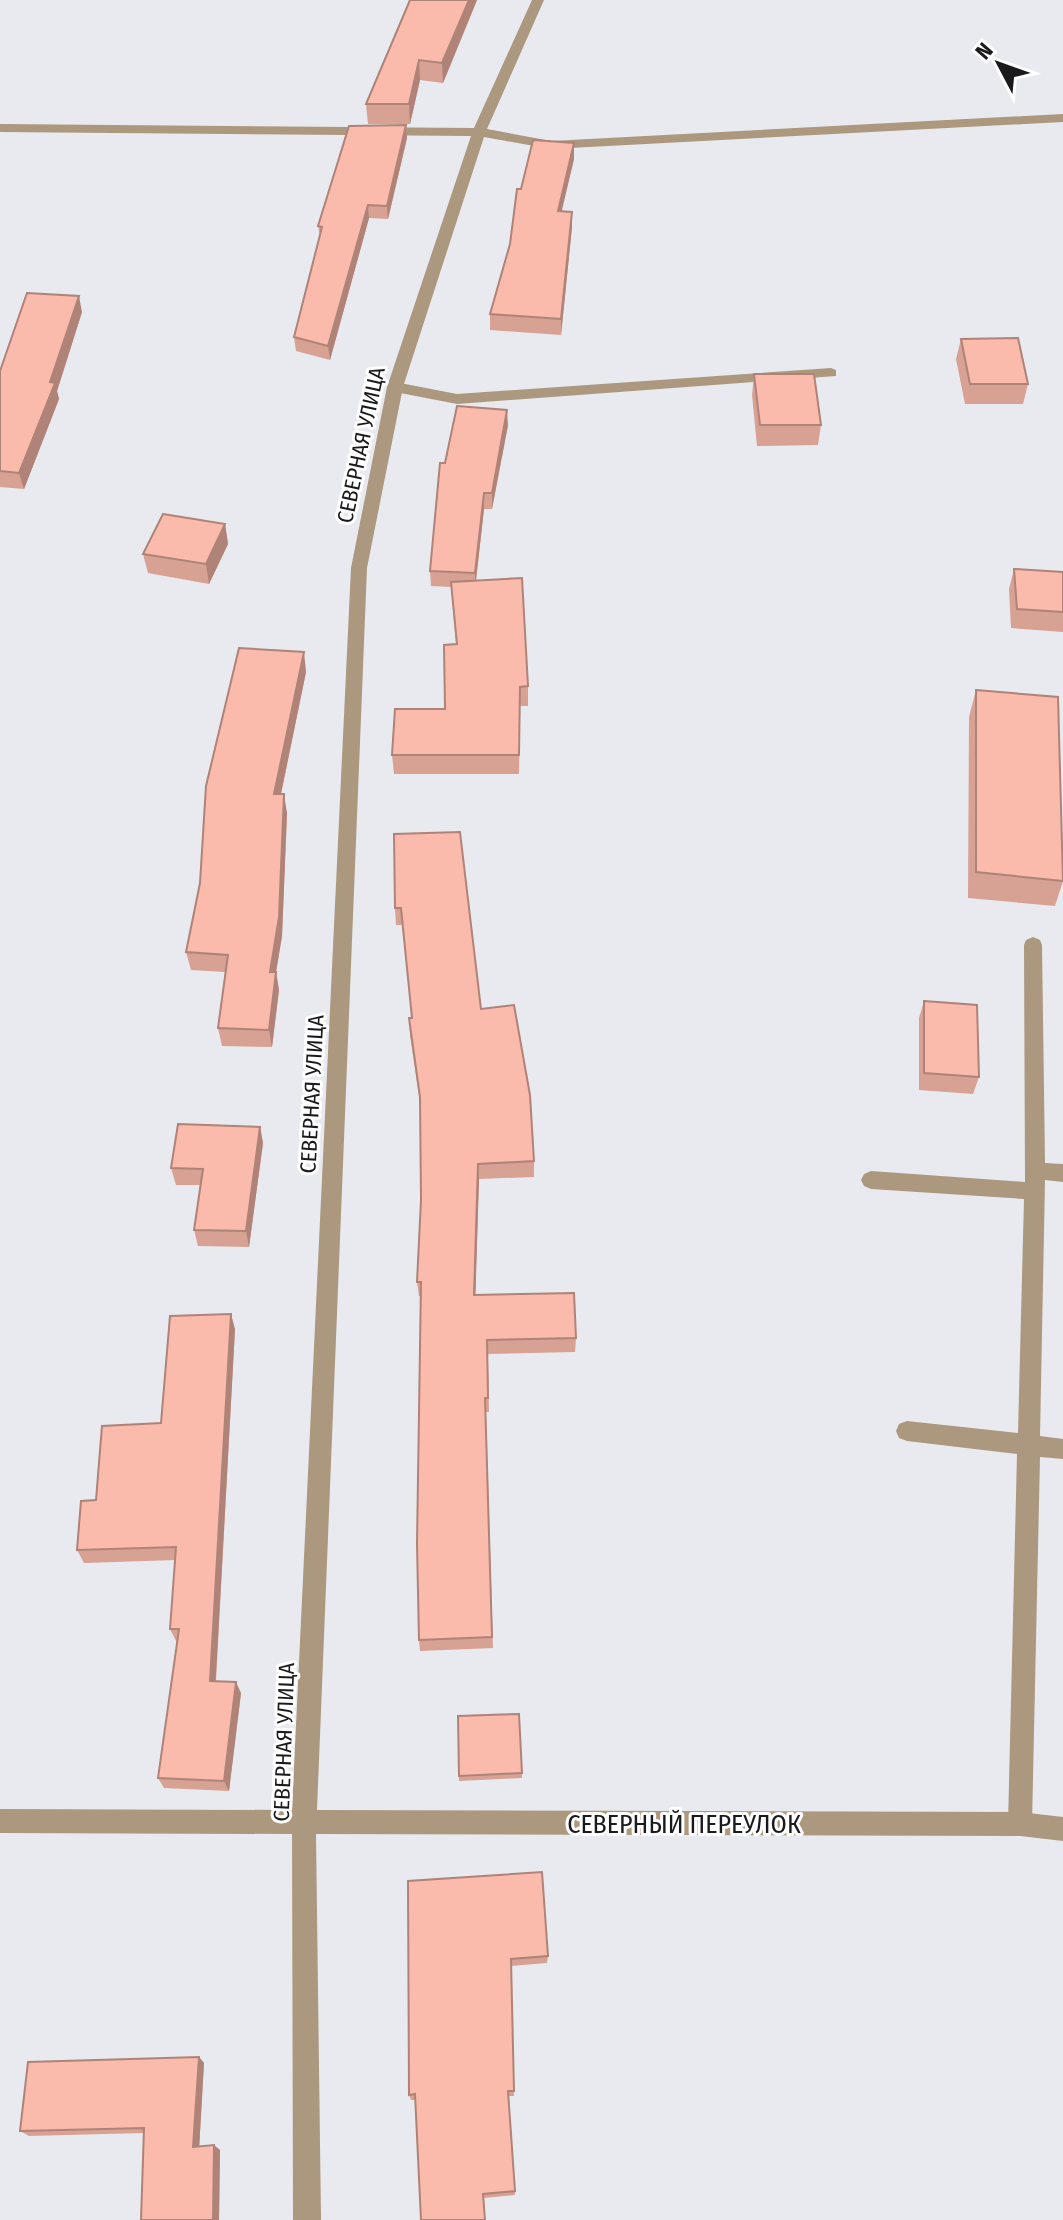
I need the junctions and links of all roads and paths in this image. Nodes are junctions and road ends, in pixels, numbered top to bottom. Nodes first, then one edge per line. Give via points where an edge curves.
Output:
1 (538, 0) edge
2 (1063, 118) edge
3 (0, 128) edge
4 (479, 132) junction
5 (831, 373) dead end
6 (395, 387) junction
7 (1033, 945) dead end
8 (1063, 1173) edge
9 (871, 1180) dead end
10 (1035, 1181) junction
11 (907, 1431) dead end
12 (1029, 1445) junction
13 (1063, 1449) edge
14 (0, 1821) edge
15 (304, 1824) junction
16 (1020, 1824) junction
17 (1063, 1829) edge
18 (307, 2220) edge

1 - 4 street, СЕВЕРНАЯ УЛИЦА
2 - 4 street via 551,145
3 - 4 street
4 - 6 street, СЕВЕРНАЯ УЛИЦА
5 - 6 street via 457,399
6 - 15 street, СЕВЕРНАЯ УЛИЦА via 359,568
7 - 10 street
8 - 10 street
9 - 10 street
10 - 12 street
11 - 12 street
12 - 13 street
12 - 16 street
14 - 15 street, СЕВЕРНЫЙ ПЕРЕУЛОК
15 - 16 street, СЕВЕРНЫЙ ПЕРЕУЛОК
15 - 18 street, СЕВЕРНАЯ УЛИЦА
16 - 17 street, СЕВЕРНЫЙ ПЕРЕУЛОК

